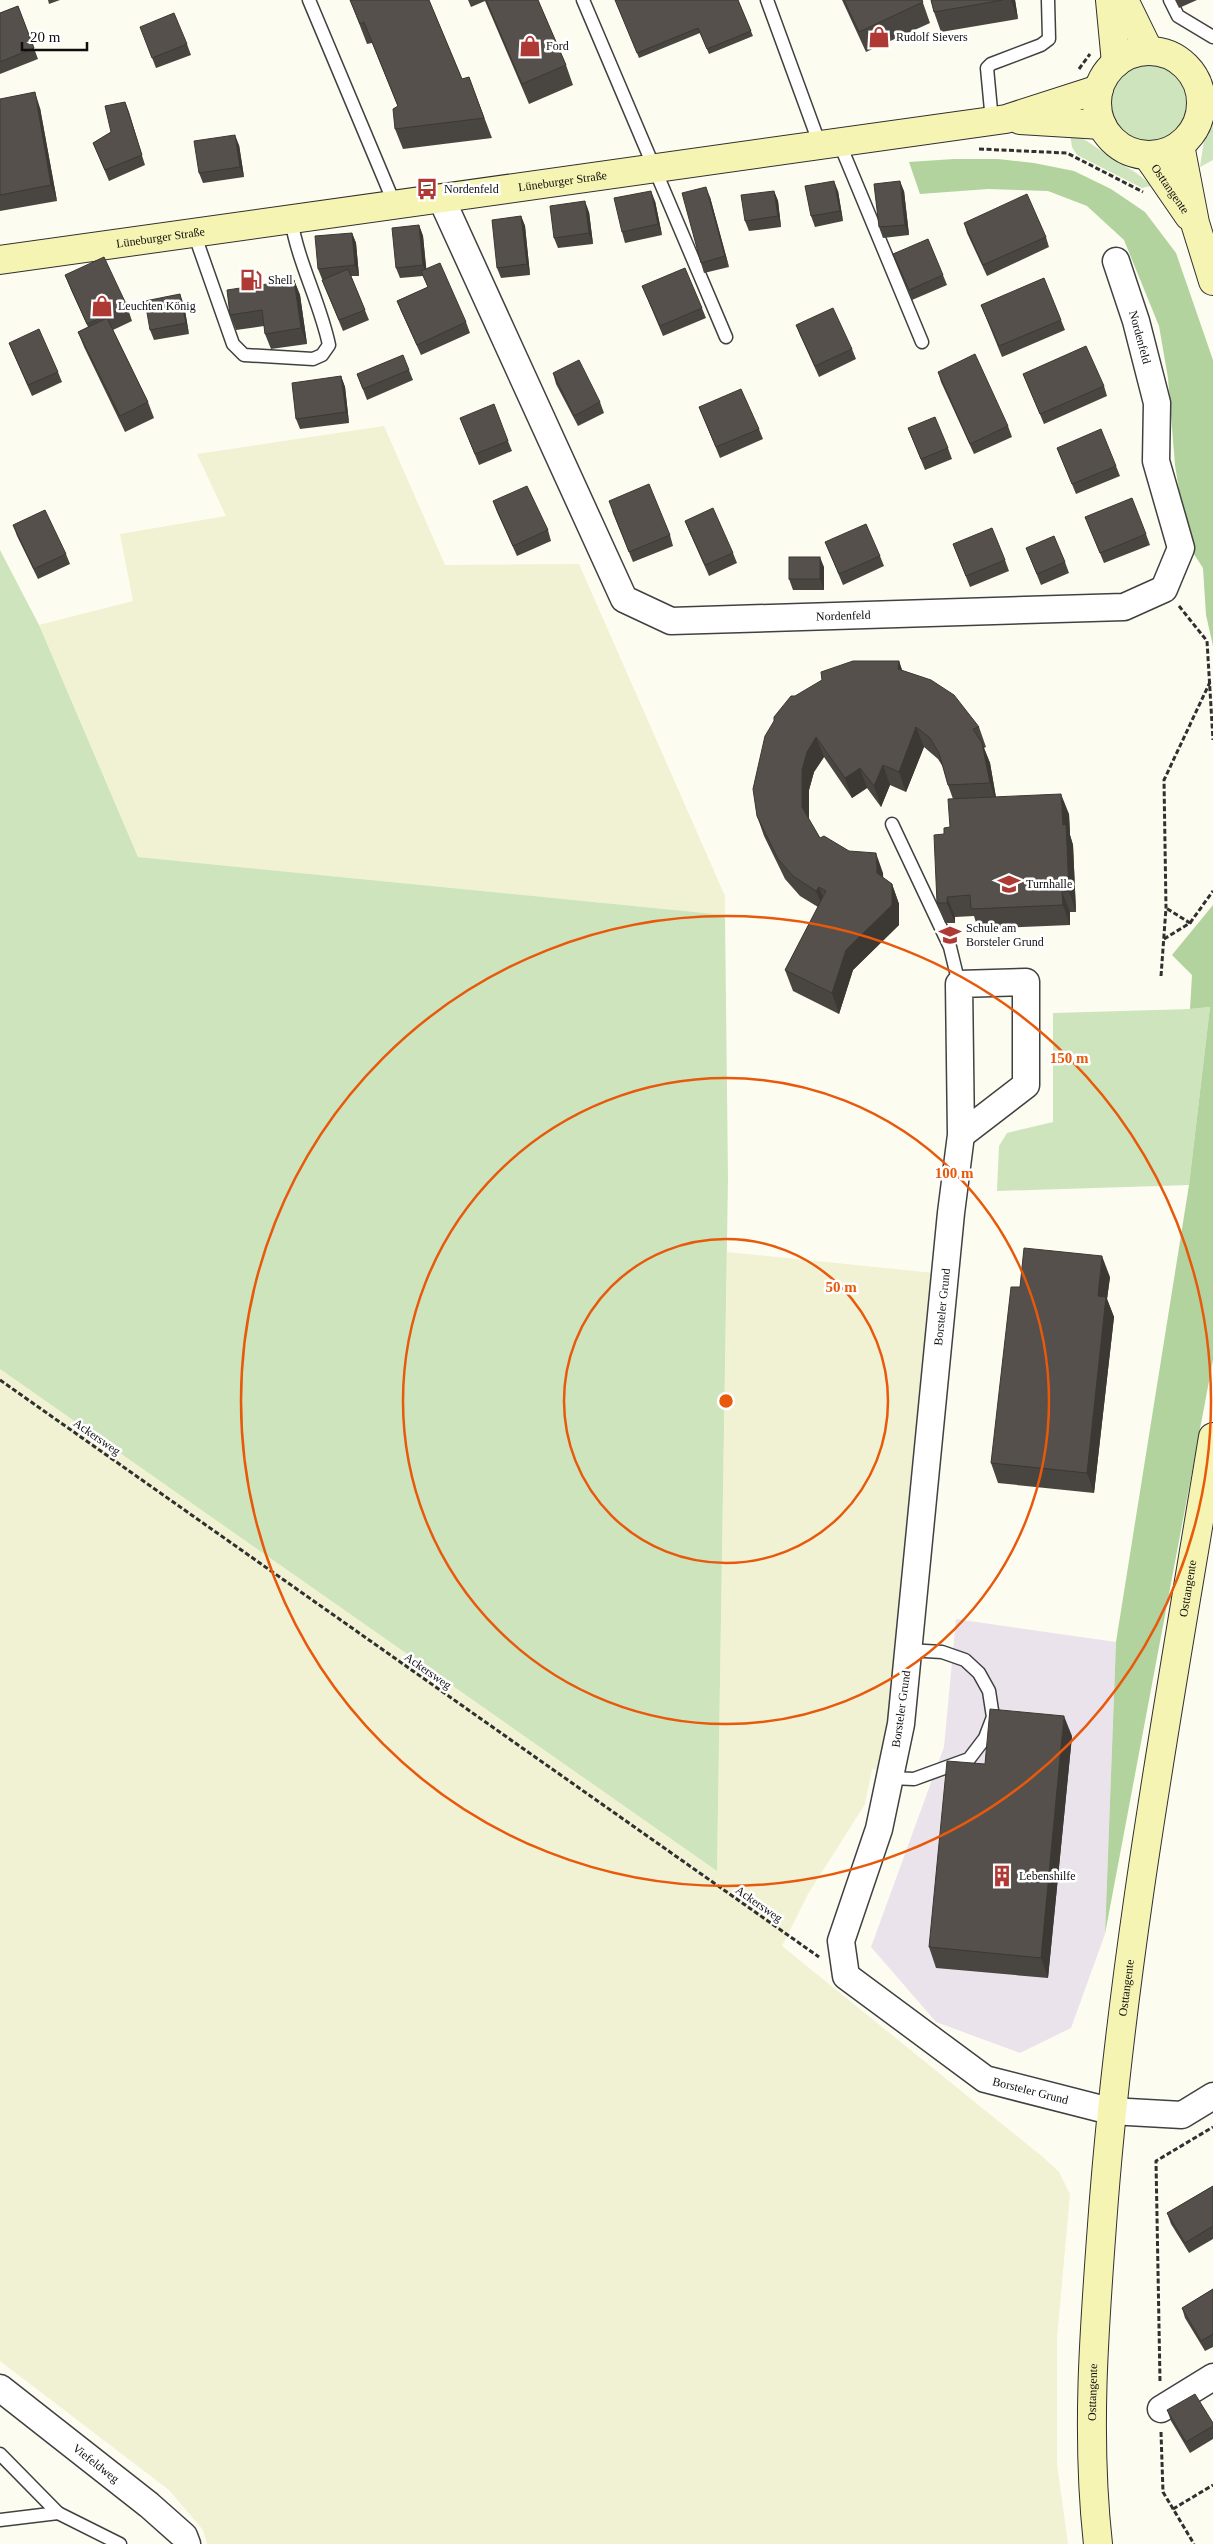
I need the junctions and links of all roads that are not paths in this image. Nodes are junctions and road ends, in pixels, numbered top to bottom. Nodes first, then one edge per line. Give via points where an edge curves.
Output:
1 (309, 0) edge
2 (583, 0) edge
3 (767, 0) edge
4 (1048, 0) edge
5 (1110, 0) edge
6 (1124, 0) edge
7 (1170, 0) edge
8 (1213, 37) edge
9 (1149, 51) junction
10 (1116, 63) junction
11 (1203, 74) edge
12 (1099, 90) junction
13 (1207, 110) edge
14 (999, 120) junction
15 (1102, 125) junction
16 (830, 143) junction
17 (1180, 145) junction
18 (1147, 155) junction
19 (653, 168) junction
20 (441, 198) junction
21 (395, 205) junction
22 (291, 219) junction
23 (1194, 223) junction
24 (194, 233) junction
25 (0, 260) edge
26 (1116, 261) dead end
27 (1213, 281) edge
28 (726, 337) dead end
29 (922, 342) dead end
30 (892, 824) dead end
31 (959, 984) junction
32 (961, 1136) junction
33 (1213, 1437) edge
34 (908, 1650) junction
35 (890, 1778) junction
36 (1213, 2096) edge
37 (1110, 2111) junction
38 (1213, 2377) edge
39 (0, 2388) edge
40 (1161, 2409) road end
41 (0, 2454) edge
42 (58, 2513) junction
43 (0, 2520) edge
44 (120, 2544) edge
45 (186, 2544) edge
46 (1098, 2544) edge

1 - 21 lane
2 - 19 lane
3 - 16 lane
4 - 14 lane via 1049,39 987,68
5 - 10 main road
6 - 9 main road
7 - 8 lane via 1178,16
9 - 10 main road via 1137,52
9 - 11 main road via 1178,60
10 - 12 main road via 1108,71
11 - 13 main road via 1200,93
12 - 14 main road, Lüneburger Straße
12 - 15 main road
13 - 17 main road
14 - 15 main road, Lüneburger Straße
14 - 16 main road, Lüneburger Straße
15 - 18 main road via 1120,146
16 - 19 main road, Lüneburger Straße
16 - 29 lane
17 - 18 main road via 1170,151
17 - 23 main road, Osttangente
18 - 23 main road, Osttangente
19 - 20 main road, Lüneburger Straße
19 - 28 lane
20 - 21 main road, Lüneburger Straße
20 - 26 street, Nordenfeld via 624,599 671,621 1124,607 1164,588 1180,548 1156,461 1157,403 1136,321
21 - 22 main road, Lüneburger Straße
22 - 24 main road, Lüneburger Straße
22 - 24 lane via 329,345 322,355 313,359 244,355 233,344
23 - 27 main road, Osttangente
24 - 25 main road, Lüneburger Straße
30 - 31 lane via 950,947
31 - 32 street, Borsteler Grund
31 - 32 street via 1026,982 1026,1085
32 - 34 street, Borsteler Grund
33 - 37 main road, Osttangente via 1147,1840
34 - 35 street, Borsteler Grund via 901,1724
34 - 35 lane via 942,1652 965,1660 979,1673 989,1691 993,1716 985,1738 969,1759 914,1779
35 - 37 street, Borsteler Grund via 879,1829 841,1941 846,1976 985,2079
36 - 37 street, Borsteler Grund via 1182,2115
37 - 46 main road, Osttangente via 1090,2407
38 - 40 street
39 - 45 street, Viefeldweg via 148,2505 184,2536
41 - 42 lane
42 - 43 lane
42 - 44 lane

